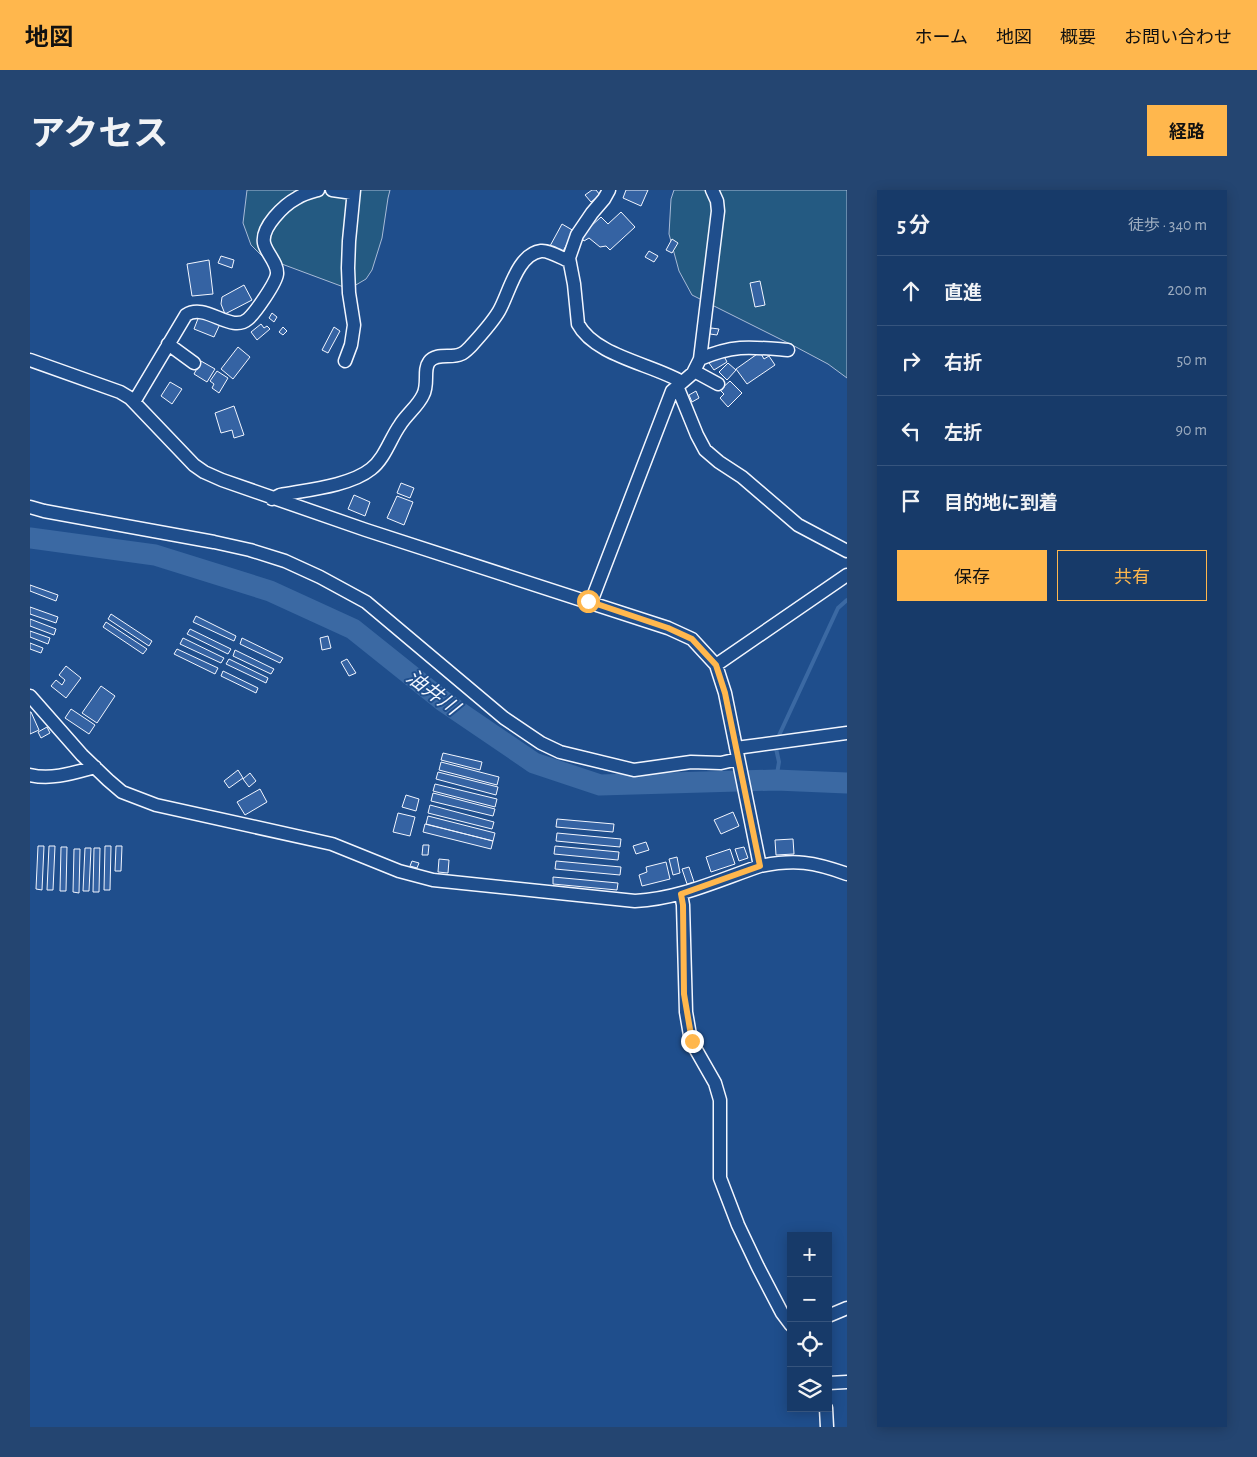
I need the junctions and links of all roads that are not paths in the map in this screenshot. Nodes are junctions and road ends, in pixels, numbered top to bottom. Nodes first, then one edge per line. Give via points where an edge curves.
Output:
1 (318, 190) edge
2 (332, 190) edge
3 (610, 190) edge
4 (712, 190) edge
5 (354, 191) edge
6 (569, 261) junction
7 (168, 344) junction
8 (788, 350) dead end
9 (700, 359) junction
10 (30, 360) edge
11 (345, 361) dead end
12 (194, 363) dead end
13 (694, 371) junction
14 (680, 384) junction
15 (718, 384) dead end
16 (134, 402) junction
17 (272, 499) junction
18 (30, 507) edge
19 (847, 551) edge
20 (847, 575) edge
21 (591, 602) junction
22 (716, 665) junction
23 (30, 696) edge
24 (847, 733) edge
25 (738, 760) junction
26 (94, 767) junction
27 (30, 775) edge
28 (760, 866) junction
29 (847, 874) edge
30 (681, 894) junction
31 (847, 1308) edge
32 (832, 1314) edge
33 (789, 1322) edge
34 (847, 1382) edge
35 (832, 1384) edge
36 (826, 1412) edge
37 (826, 1427) edge

1 - 7 street via 296,198 274,217 266,230 264,244 277,269 277,276 248,319 235,323 194,311 186,315
2 - 5 street
3 - 6 street via 578,236
4 - 9 street via 718,211
5 - 11 street via 348,268 354,325
6 - 14 street via 580,329 609,351 667,373
6 - 17 street via 544,251 535,252 514,277 498,313 470,347 461,354 430,360 423,395 373,468 343,481
7 - 12 street
7 - 16 street
8 - 9 street via 740,347
9 - 13 street
10 - 16 street via 120,392
13 - 14 street
13 - 15 street
14 - 19 street via 705,450 798,525
14 - 21 street via 672,391
16 - 17 street via 199,468
17 - 21 street
18 - 25 street via 250,550 320,577 366,602 504,718 560,752 634,770 691,762
20 - 22 street
21 - 22 street via 681,633 692,639
22 - 25 street
23 - 26 street
24 - 25 street via 775,743
25 - 28 street
26 - 27 street via 69,775
26 - 30 street via 122,792 156,804 332,844 399,871 433,880 618,900 654,900
28 - 29 street via 798,861
28 - 30 street
30 - 33 street via 686,1012 692,1041 720,1100 720,1178 758,1267
31 - 32 street
34 - 35 street
36 - 37 street

